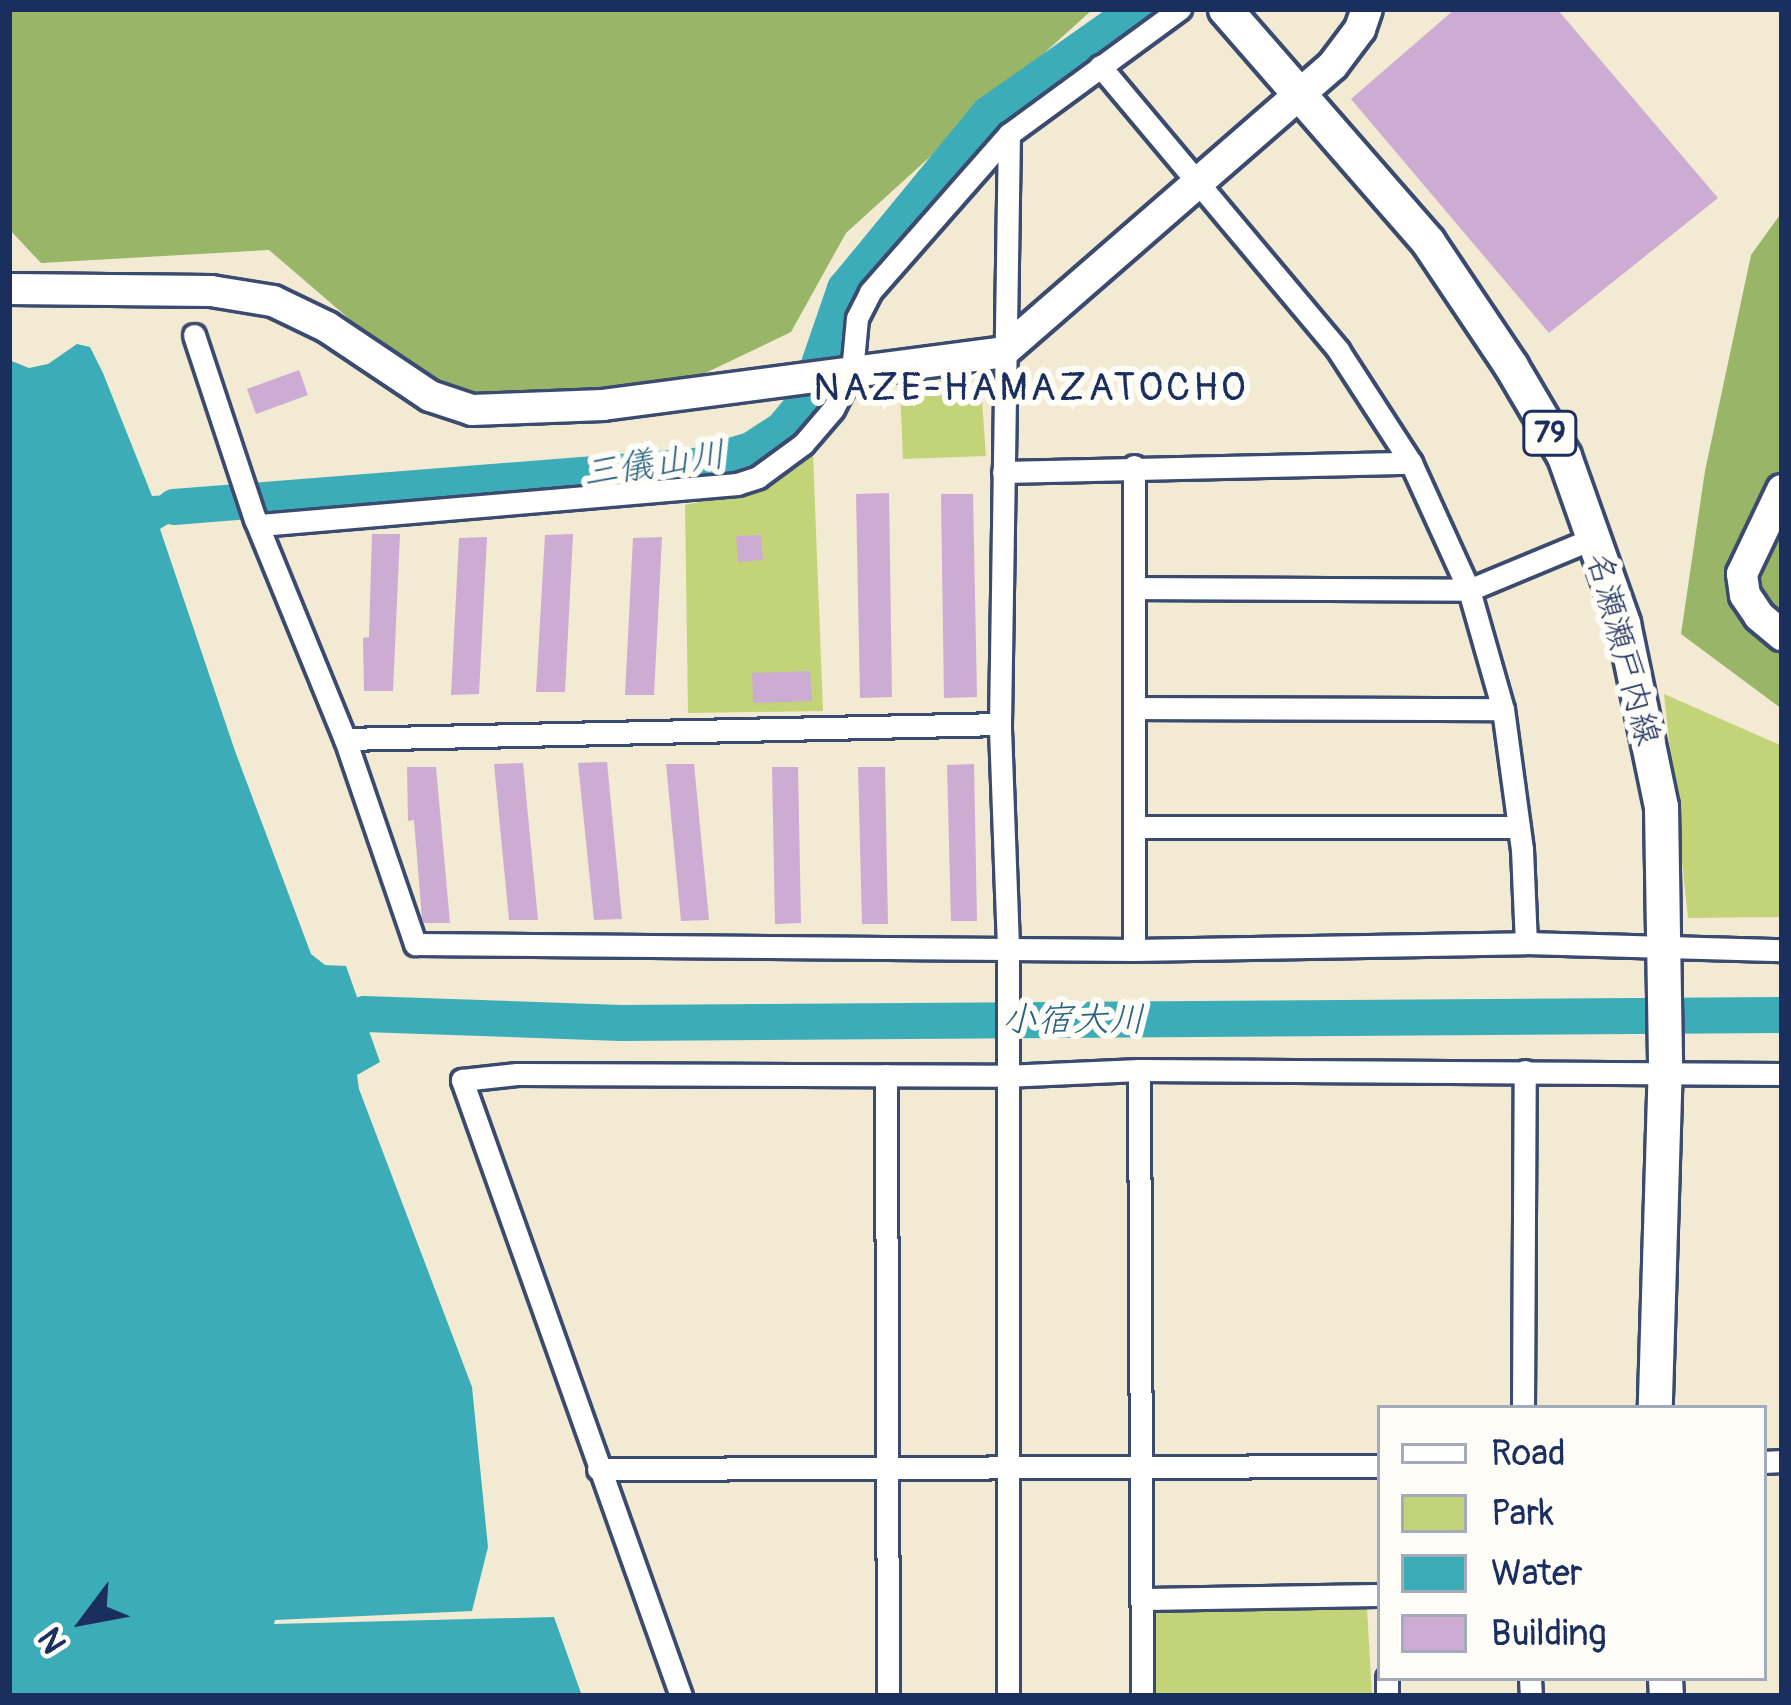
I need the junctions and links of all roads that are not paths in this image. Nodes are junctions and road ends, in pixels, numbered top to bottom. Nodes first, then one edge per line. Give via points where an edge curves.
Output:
1 (1180, 9) edge
2 (1225, 9) edge
3 (1367, 9) edge
4 (1100, 66) junction
5 (1299, 93) junction
6 (1009, 134) junction
7 (1199, 186) junction
8 (9, 290) edge
9 (194, 335) dead end
10 (1003, 352) junction
11 (847, 373) junction
12 (1411, 463) junction
13 (1134, 466) junction
14 (1003, 472) junction
15 (1782, 490) edge
16 (257, 522) junction
17 (1594, 538) junction
18 (1136, 588) junction
19 (1469, 590) junction
20 (1782, 635) edge
21 (1135, 708) junction
22 (1503, 710) junction
23 (1000, 724) junction
24 (345, 739) junction
25 (1136, 827) junction
26 (1520, 827) junction
27 (1526, 943) junction
28 (1134, 950) junction
29 (1664, 950) junction
30 (1782, 950) edge
31 (1008, 954) junction
32 (1664, 1067) junction
33 (1006, 1070) junction
34 (1139, 1070) junction
35 (1525, 1072) junction
36 (1782, 1073) edge
37 (886, 1075) junction
38 (1523, 1405) edge
39 (1655, 1405) edge
40 (1142, 1466) junction
41 (1377, 1466) edge
42 (1011, 1468) junction
43 (598, 1469) junction
44 (890, 1470) junction
45 (1377, 1597) edge
46 (1142, 1599) junction
47 (681, 1696) edge
48 (888, 1696) edge
49 (1008, 1696) edge
50 (1142, 1696) edge

1 - 4 street
2 - 5 main road, 名瀬瀬戸内線 / 79
3 - 5 street via 1333,65
4 - 6 street
4 - 7 street
5 - 7 street
5 - 17 main road, 名瀬瀬戸内線 / 79 via 1428,242 1499,348 1564,456
6 - 10 street
6 - 11 street via 871,292 857,318
7 - 10 street
7 - 12 street via 1338,350
8 - 11 street via 211,291 273,301 430,396 472,410 603,405
9 - 16 street
10 - 11 street
10 - 14 street
11 - 16 street via 833,409 803,444 737,484
12 - 13 street
12 - 19 street
13 - 14 street
13 - 18 street
14 - 23 street
15 - 20 street via 1742,574 1745,595
16 - 24 street
17 - 19 street
17 - 29 main road, 名瀬瀬戸内線 / 79 via 1623,623 1660,806
18 - 19 street
18 - 21 street
19 - 22 street
21 - 22 street
21 - 25 street
22 - 26 street
23 - 24 street
23 - 31 street
24 - 31 street via 415,944
25 - 26 street
25 - 28 street
26 - 27 street
27 - 28 street
27 - 29 street
28 - 31 street
29 - 30 street
29 - 32 main road, 名瀬瀬戸内線 / 79
31 - 33 street
32 - 35 street
32 - 36 street
32 - 39 main road, 名瀬瀬戸内線 / 79
33 - 34 street
33 - 37 street
33 - 42 street
34 - 35 street
34 - 40 street
35 - 38 street
37 - 43 street via 462,1079
37 - 44 street
40 - 41 street
40 - 42 street
40 - 46 street
42 - 44 street
42 - 49 street
43 - 44 street
43 - 47 street
44 - 48 street
45 - 46 street
46 - 50 street

